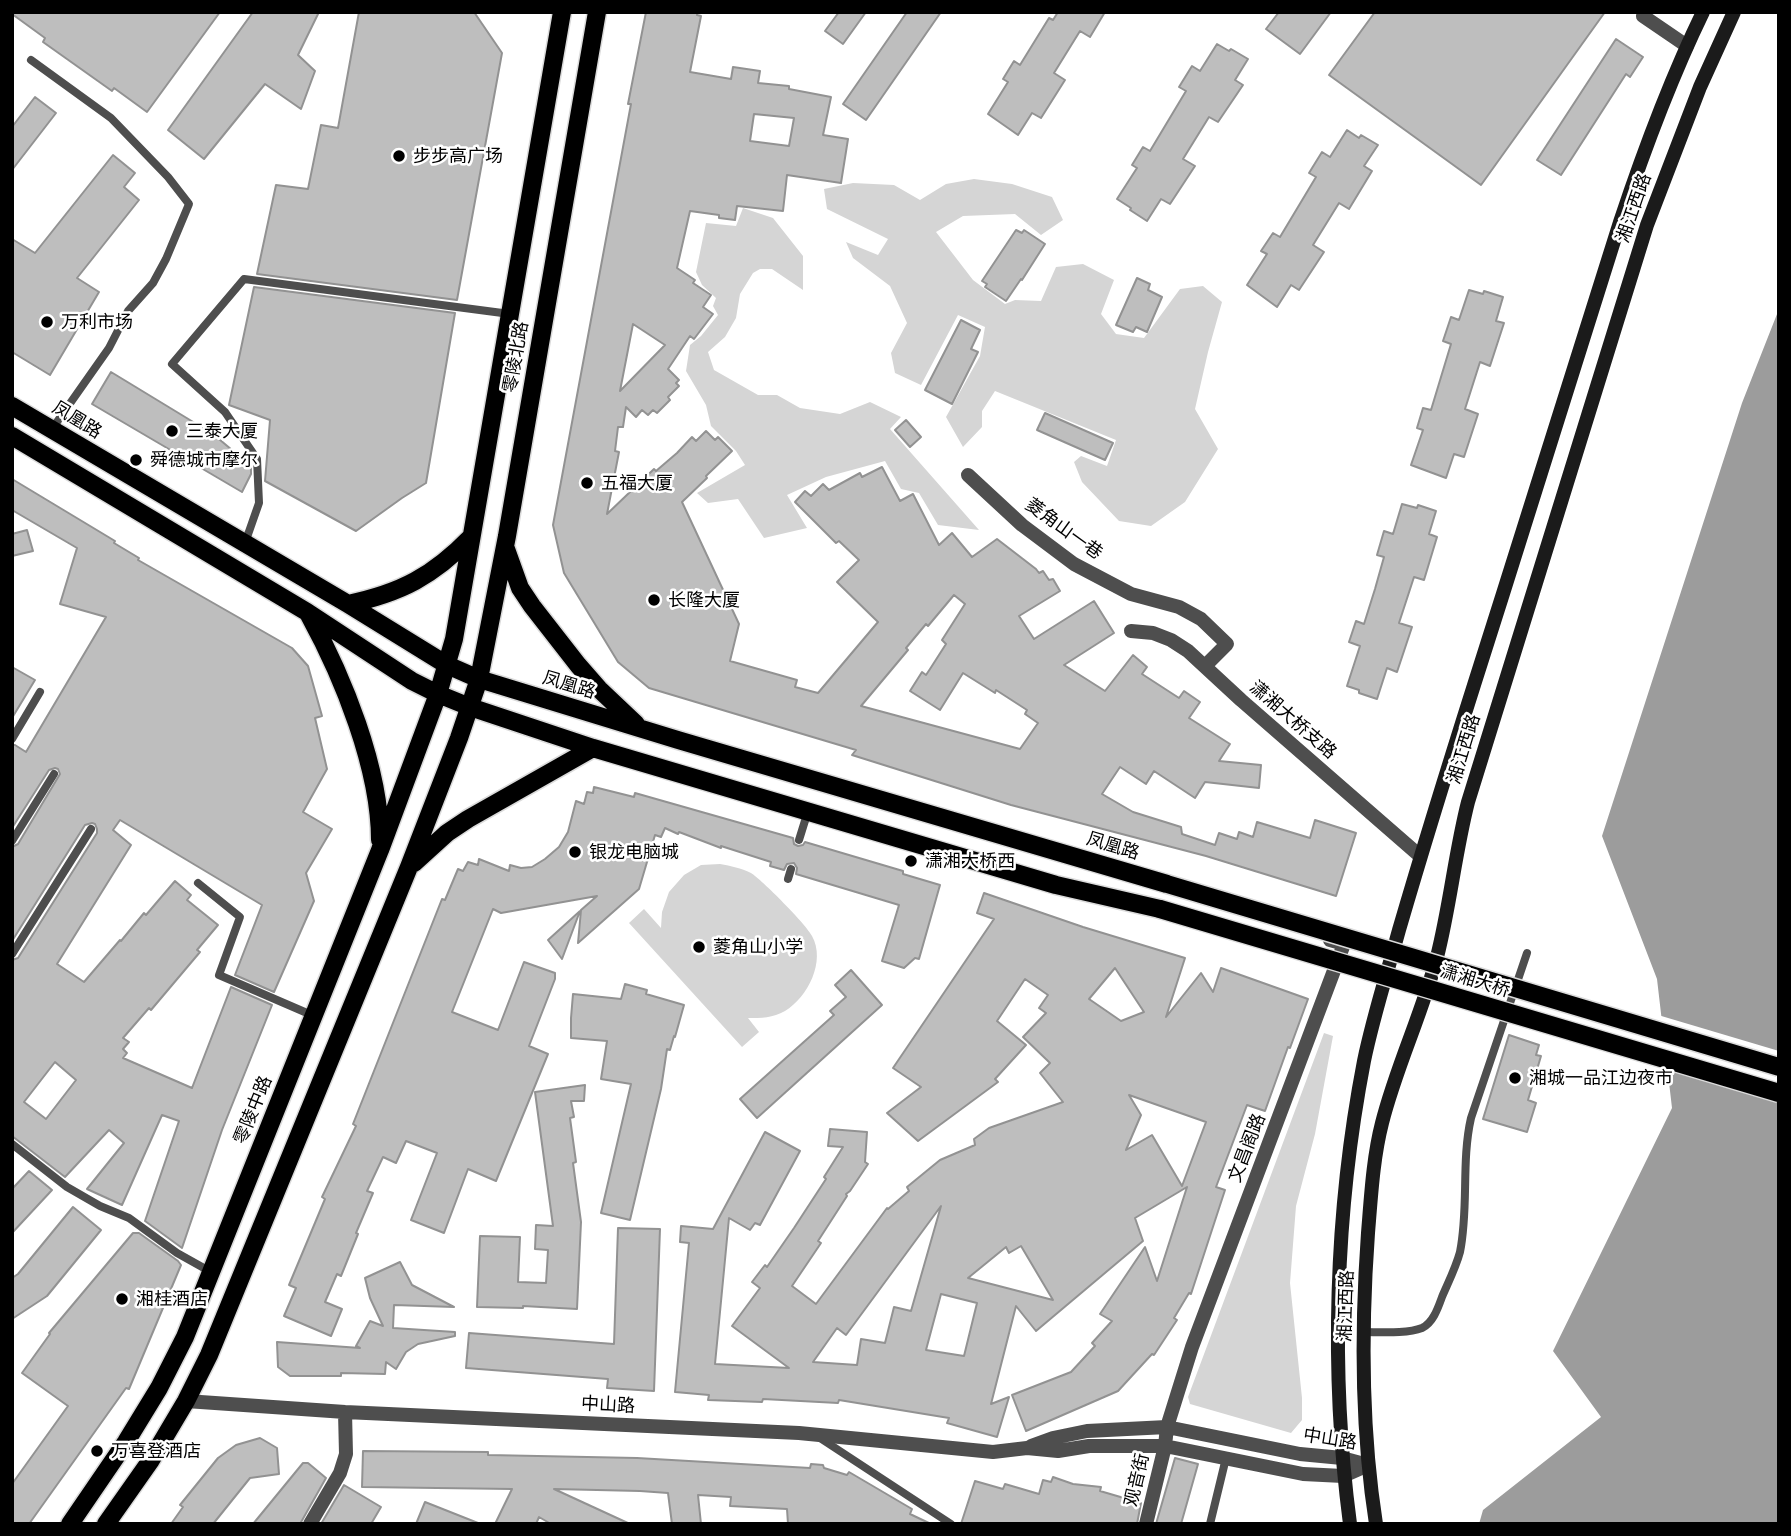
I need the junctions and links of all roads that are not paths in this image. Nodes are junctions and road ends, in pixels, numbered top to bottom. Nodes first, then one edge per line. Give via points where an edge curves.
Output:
1 (562, 12) edge
2 (597, 12) edge
3 (1644, 12) edge
4 (1703, 12) edge
5 (1734, 12) edge
6 (1686, 46) junction
7 (31, 60) dead end
8 (510, 314) junction
9 (12, 406) edge
10 (51, 429) junction
11 (12, 436) edge
12 (968, 475) dead end
13 (471, 537) junction
14 (244, 543) junction
15 (505, 545) junction
16 (348, 604) junction
17 (307, 612) junction
18 (1131, 631) dead end
19 (447, 665) junction
20 (1205, 666) junction
21 (479, 679) junction
22 (40, 692) dead end
23 (438, 694) junction
24 (470, 707) junction
25 (641, 729) junction
26 (12, 739) edge
27 (593, 748) junction
28 (54, 774) dead end
29 (808, 811) junction
30 (91, 829) dead end
31 (799, 840) dead end
32 (12, 841) edge
33 (380, 850) junction
34 (1420, 856) junction
35 (409, 867) junction
36 (791, 869) dead end
37 (788, 879) dead end
38 (198, 883) dead end
39 (1167, 884) joint
40 (1265, 922) dead end
41 (1527, 953) dead end
42 (12, 954) edge
43 (314, 1016) junction
44 (1779, 1067) edge
45 (1779, 1093) edge
46 (12, 1144) edge
47 (211, 1272) junction
48 (1363, 1332) junction
49 (186, 1401) junction
50 (345, 1412) junction
51 (1167, 1427) junction
52 (815, 1434) junction
53 (1165, 1446) junction
54 (1027, 1448) junction
55 (1226, 1458) junction
56 (1342, 1458) junction
57 (1368, 1465) junction
58 (1343, 1476) junction
59 (70, 1524) edge
60 (106, 1524) edge
61 (310, 1524) edge
62 (951, 1524) edge
63 (1146, 1524) edge
64 (1210, 1524) edge
65 (1350, 1524) edge
66 (1376, 1524) edge

1 - 8 main road, 零陵北路
2 - 15 main road, 零陵北路
3 - 6 street via 1643,16
4 - 6 main road, 湘江西路
5 - 48 main road, 湘江西路 via 1647,225 1468,802 1434,967 1381,1126 1369,1214
6 - 34 main road, 湘江西路 via 1637,170
7 - 10 lane via 111,118 189,204 153,283 128,311 109,348
8 - 13 main road, 零陵北路
8 - 14 lane via 244,279 172,364 225,412 257,459 259,503
9 - 10 main road, 凤凰路
10 - 14 main road, 凤凰路
11 - 17 main road
12 - 20 street, 菱角山一巷 via 1022,525 1074,564 1131,594 1179,607 1201,619 1227,644
13 - 16 main road via 414,583
13 - 19 main road, 零陵北路
14 - 16 main road, 凤凰路
15 - 21 main road, 零陵北路
15 - 25 main road via 520,588 540,617 600,689
16 - 19 main road, 凤凰路
17 - 23 main road
17 - 33 main road via 334,665 365,750 377,800
18 - 20 street, 潇湘大桥支路 via 1171,640
19 - 21 main road, 凤凰路
19 - 23 main road, 零陵北路
20 - 34 street, 潇湘大桥支路
21 - 24 main road, 零陵北路
21 - 25 main road, 凤凰路
22 - 26 lane
23 - 24 main road
23 - 33 main road, 零陵中路
24 - 27 main road
24 - 35 main road
25 - 39 main road, 凤凰路
27 - 29 main road
27 - 35 main road via 468,819
28 - 32 lane
29 - 31 lane
29 - 45 main road, 潇湘大桥, bridge via 1056,886 1160,909
30 - 42 lane
33 - 43 main road, 零陵中路
34 - 56 main road, 湘江西路 via 1364,1060 1352,1135 1339,1290
35 - 49 main road
36 - 37 lane
38 - 43 lane via 240,917 219,975
39 - 44 main road, 潇湘大桥, bridge
40 - 51 street, 文昌阁路 via 1344,944 1192,1347
41 - 48 lane via 1471,1118 1459,1254 1434,1317 1425,1327 1412,1331
43 - 47 main road, 零陵中路
46 - 47 lane via 67,1187 129,1218
47 - 59 main road, 零陵中路 via 186,1337 159,1388
48 - 57 main road, 湘江西路
49 - 50 street, 中山路
49 - 60 main road
50 - 52 street, 中山路
50 - 61 street via 346,1454
51 - 53 street, 文昌阁路
51 - 54 street, 中山路 via 1087,1431
51 - 56 street, 中山路
52 - 54 street, 中山路 via 993,1452
52 - 62 lane
53 - 54 street, 中山路
53 - 55 street, 中山路
53 - 63 street, 观音街
55 - 58 street, 中山路 via 1303,1474
55 - 64 lane
56 - 57 street, 中山路
56 - 58 main road, 湘江西路
57 - 58 street, 中山路
57 - 66 main road, 湘江西路
58 - 65 main road, 湘江西路

